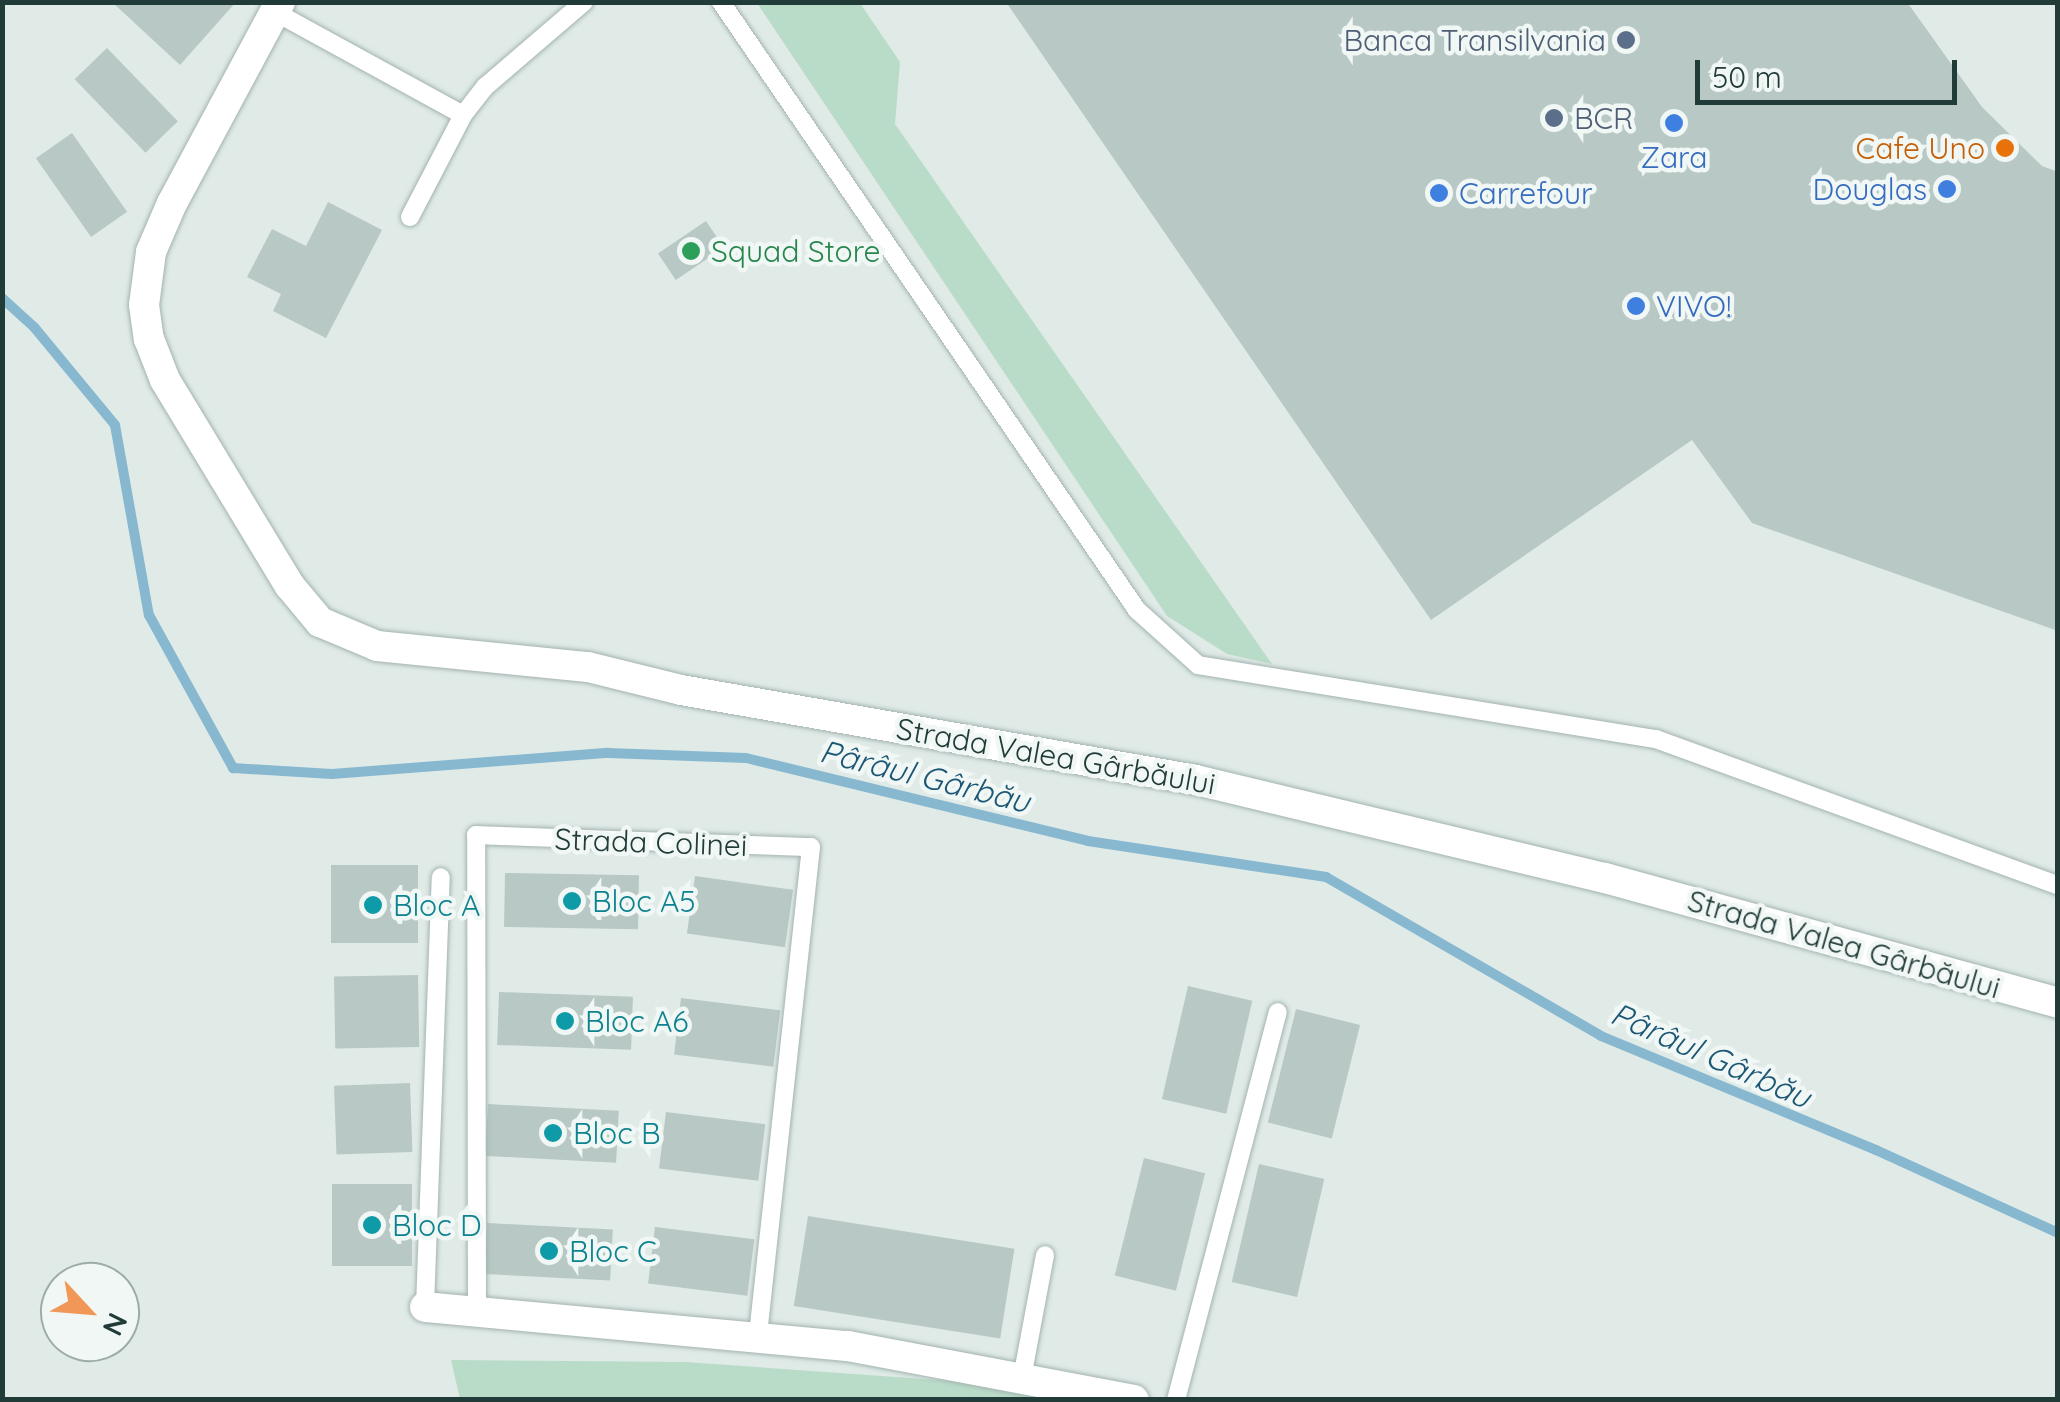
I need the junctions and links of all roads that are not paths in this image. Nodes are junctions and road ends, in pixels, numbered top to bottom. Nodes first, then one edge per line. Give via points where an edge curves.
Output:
1 (584, 2) edge
2 (721, 2) edge
3 (277, 7) edge
4 (464, 115) junction
5 (410, 218) dead end
6 (442, 877) dead end
7 (2058, 885) edge
8 (2058, 1003) edge
9 (1278, 1012) dead end
10 (1046, 1255) dead end
11 (425, 1307) joint
12 (476, 1311) junction
13 (758, 1335) junction
14 (1022, 1378) junction
15 (1134, 1400) edge
16 (1176, 1400) edge

1 - 4 lane via 486,86
2 - 7 lane via 1138,610 1198,665 1656,739
3 - 4 lane
3 - 8 street, Strada Valea Gârbăului via 150,252 144,305 148,340 165,380 290,586 320,622 377,646 588,667 681,690 1196,780 1605,878
4 - 5 lane
6 - 11 lane
9 - 16 lane
10 - 14 lane
11 - 12 street
12 - 13 street
12 - 13 lane, Strada Colinei via 476,836 811,847
13 - 14 street
14 - 15 street

